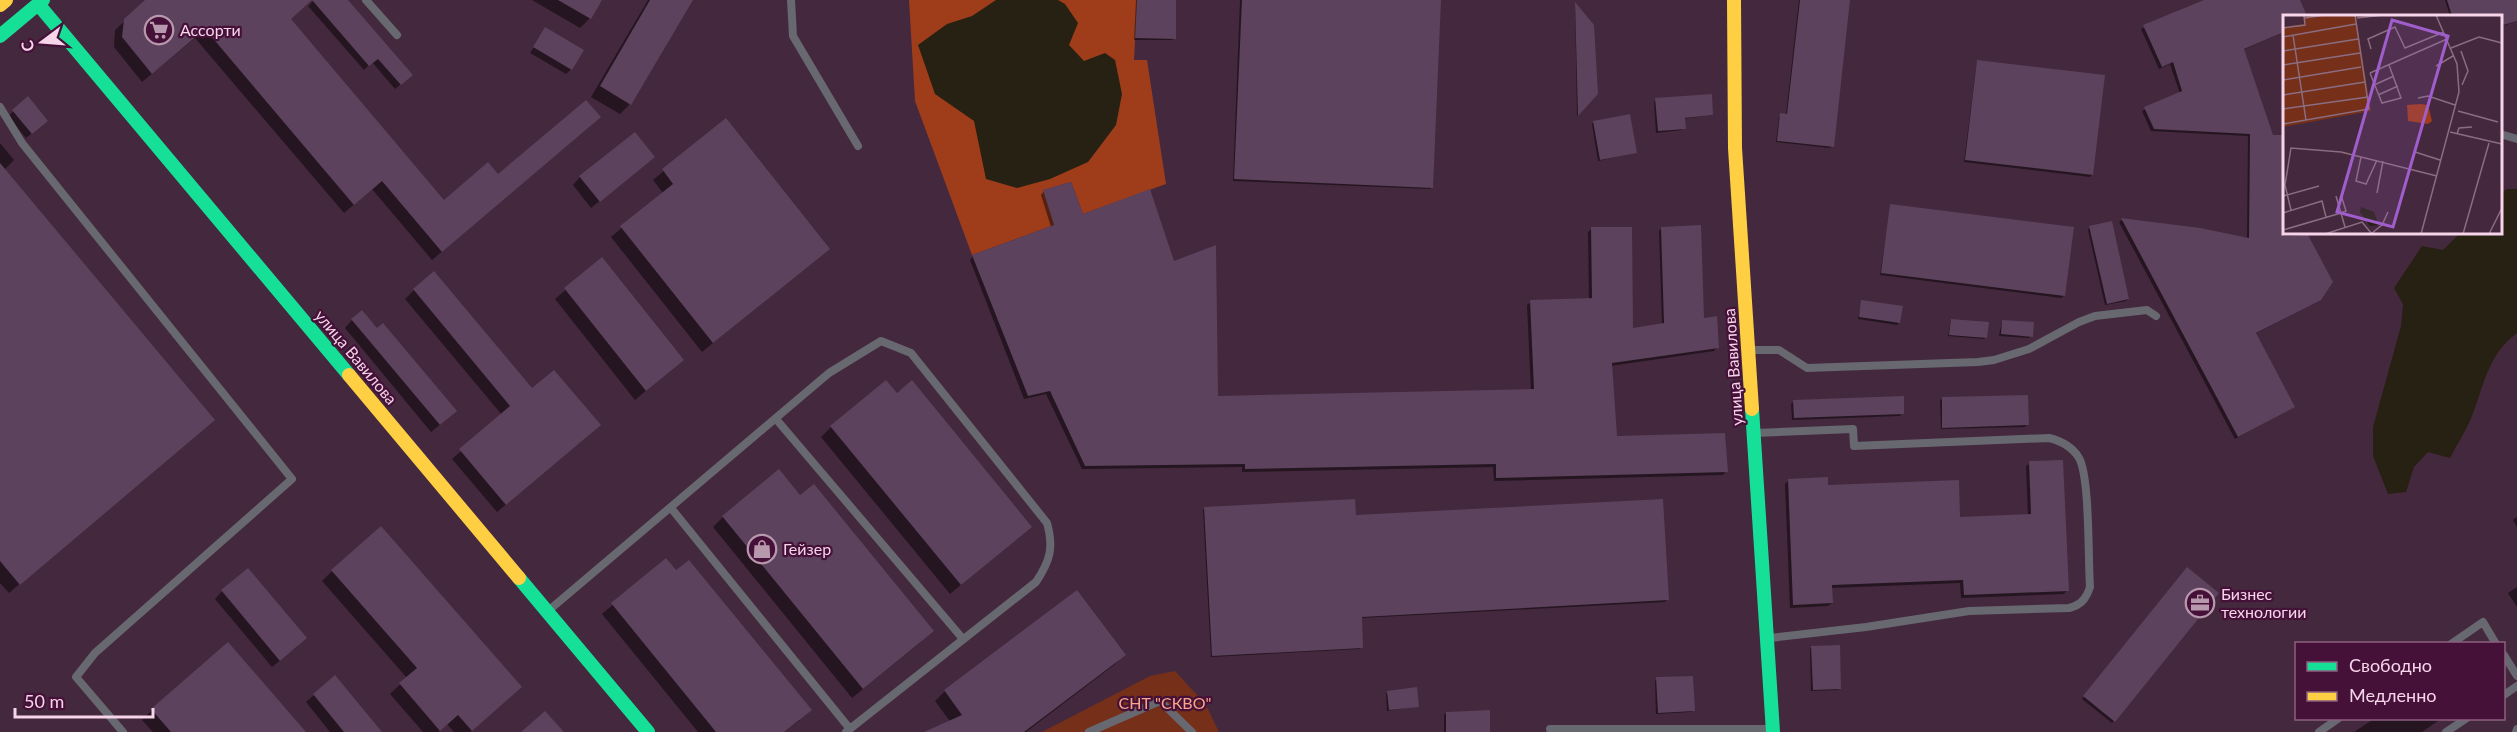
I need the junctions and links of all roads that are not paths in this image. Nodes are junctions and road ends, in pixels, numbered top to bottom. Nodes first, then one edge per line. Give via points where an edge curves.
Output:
1 (6, 0) edge
2 (366, 0) edge
3 (791, 0) edge
4 (1734, 0) edge
5 (40, 2) edge
6 (0, 5) edge
7 (397, 35) dead end
8 (0, 36) edge
9 (0, 107) edge
10 (2502, 135) edge
11 (2517, 139) edge
12 (858, 146) dead end
13 (2156, 316) dead end
14 (1748, 350) junction
15 (776, 419) junction
16 (1754, 433) junction
17 (671, 508) junction
18 (548, 611) junction
19 (1767, 638) junction
20 (963, 639) junction
21 (2454, 642) edge
22 (2495, 642) edge
23 (2505, 657) edge
24 (2517, 676) edge
25 (2336, 720) edge
26 (2464, 720) edge
27 (1550, 729) dead end
28 (848, 730) edge
29 (1773, 731) edge
30 (123, 732) edge
31 (648, 732) edge
32 (1089, 732) edge
33 (1192, 732) edge
34 (2319, 732) edge
35 (2446, 732) edge

1 - 6 street
2 - 7 lane
3 - 12 lane via 793,36
4 - 14 street, улица Вавилова via 1735,148
5 - 8 street, улица Вавилова
5 - 18 street, улица Вавилова
9 - 30 lane via 22,143 292,478 95,653 76,676
10 - 11 lane
13 - 14 lane via 2147,310 2095,316 2029,350 1978,362 1807,368 1779,350
14 - 16 street, улица Вавилова
15 - 17 lane
15 - 20 lane
15 - 20 lane via 829,374 881,341 911,353 1047,524 1052,542 1047,566 1036,582
16 - 19 street, улица Вавилова
16 - 19 lane via 1853,429 1854,446 2049,438 2068,445 2079,458 2085,476 2090,587 2078,606 1969,611
17 - 18 lane
17 - 28 lane
18 - 31 street, улица Вавилова
19 - 29 street, улица Вавилова
20 - 28 lane
21 - 22 lane via 2483,622
23 - 24 lane
25 - 34 lane
26 - 35 lane
27 - 29 lane
32 - 33 lane via 1160,701

